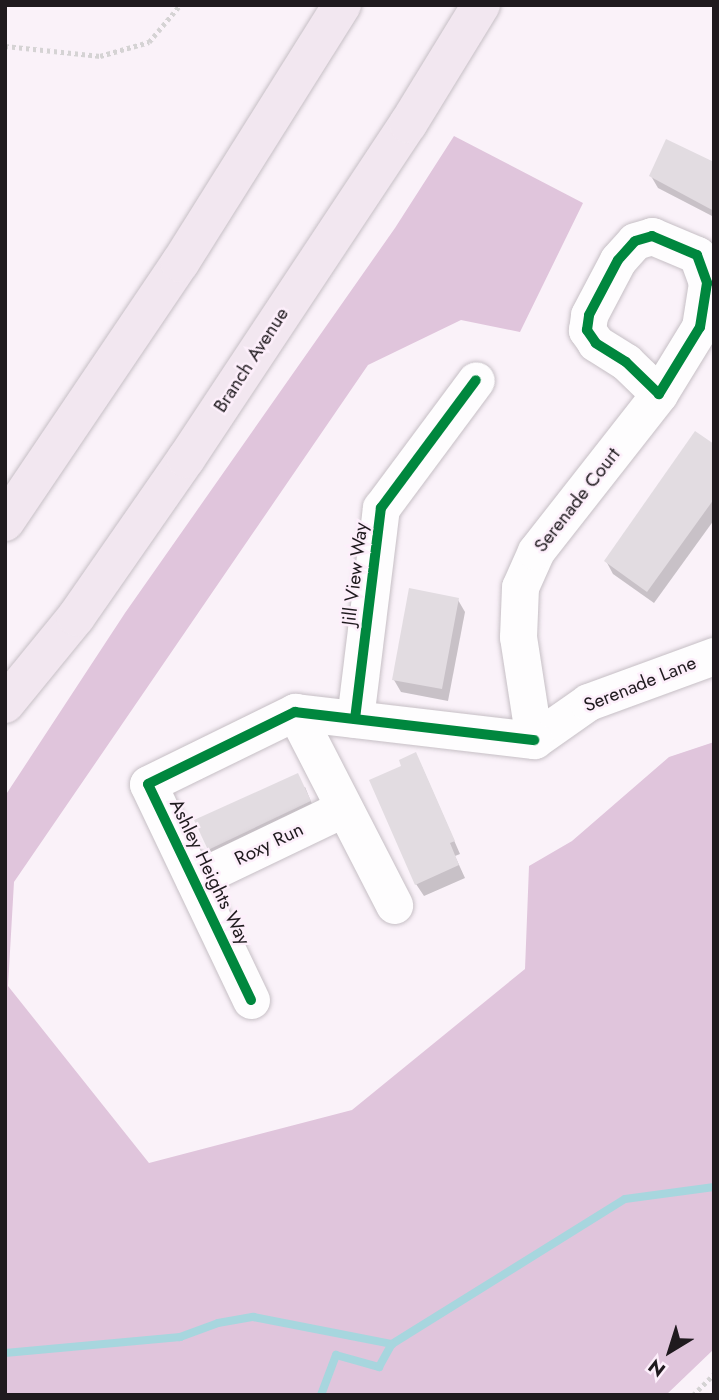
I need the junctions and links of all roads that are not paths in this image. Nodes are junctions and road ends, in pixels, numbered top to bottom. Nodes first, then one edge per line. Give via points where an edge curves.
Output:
1 (342, 5) edge
2 (481, 5) edge
3 (476, 380) dead end
4 (659, 394) dead end
5 (5, 522) edge
6 (714, 656) edge
7 (5, 704) edge
8 (295, 712) junction
9 (355, 719) junction
10 (534, 740) junction
11 (344, 808) junction
12 (194, 880) junction
13 (394, 905) dead end
14 (251, 1000) dead end

1 - 5 highway via 165,286
2 - 7 highway, Branch Avenue via 408,124 186,459 76,617
3 - 9 street, Jill View Way via 381,508
4 - 10 street, Serenade Court via 536,551 520,587 518,637
6 - 10 street, Serenade Lane via 588,702
8 - 9 street
8 - 11 street
8 - 12 street, Ashley Heights Way via 148,784
9 - 10 street
11 - 12 street, Roxy Run
11 - 13 street
12 - 14 street, Ashley Heights Way

